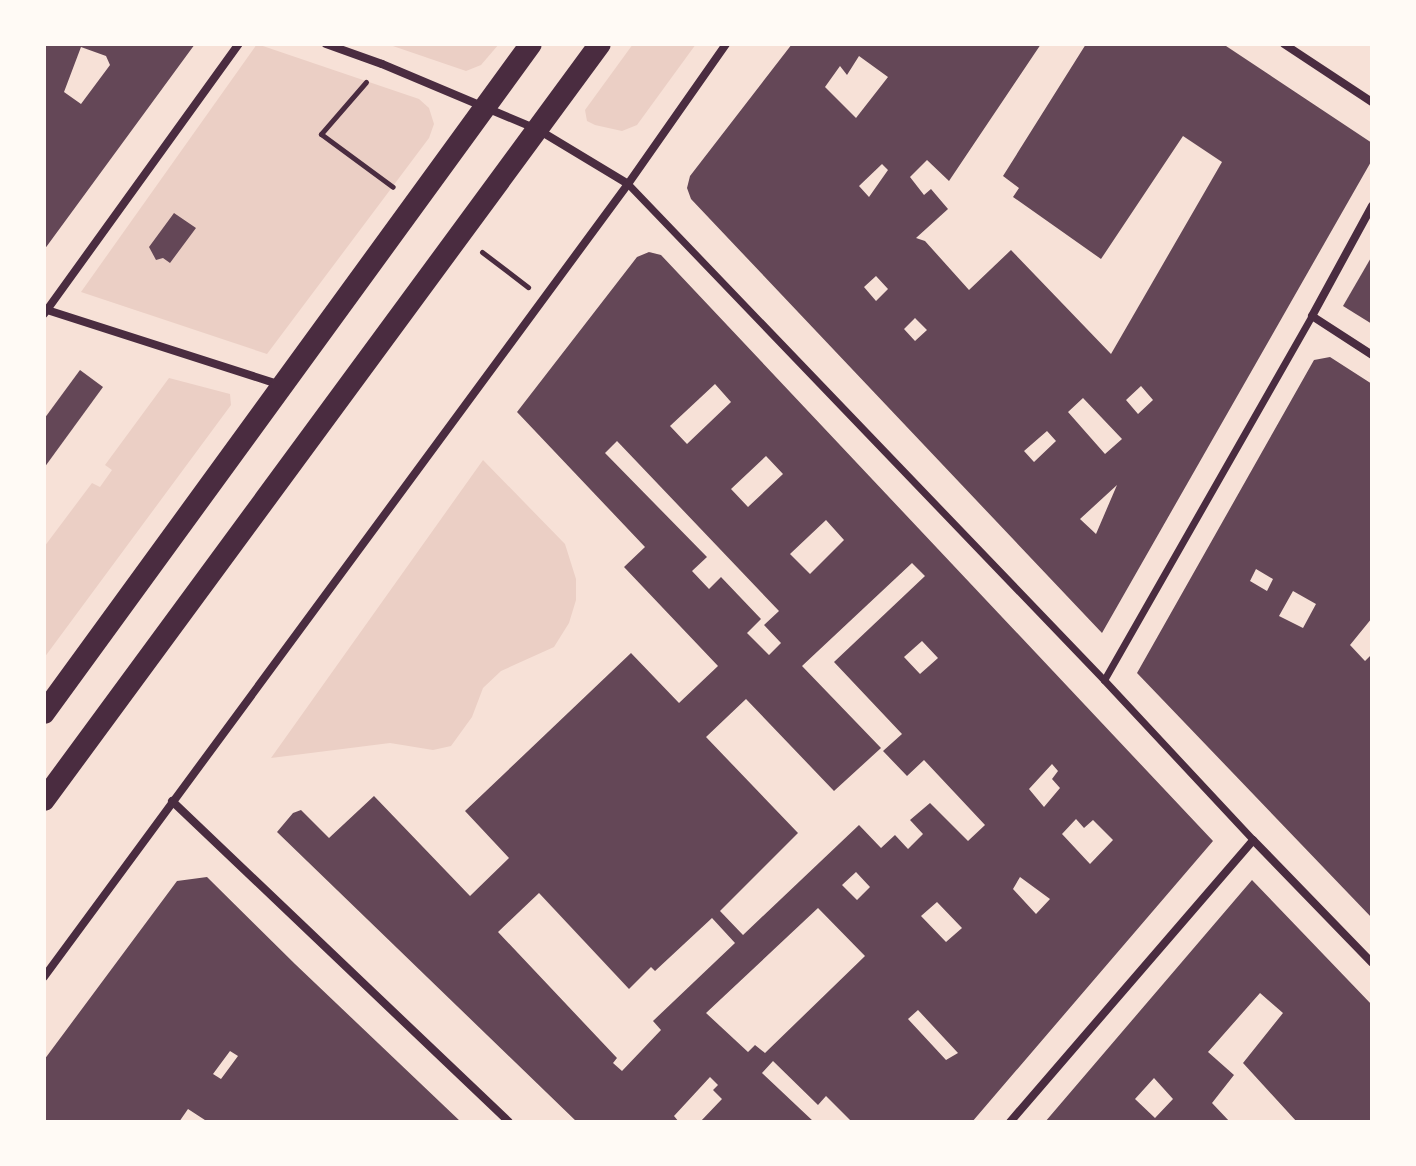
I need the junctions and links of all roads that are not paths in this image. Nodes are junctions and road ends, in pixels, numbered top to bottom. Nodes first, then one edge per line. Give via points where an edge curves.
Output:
1 (239, 44) edge
2 (326, 44) edge
3 (531, 44) edge
4 (600, 44) edge
5 (726, 44) edge
6 (1284, 44) edge
7 (1372, 102) edge
8 (484, 105) junction
9 (537, 129) junction
10 (628, 184) junction
11 (1372, 206) edge
12 (45, 311) edge
13 (1312, 316) junction
14 (1372, 355) edge
15 (282, 386) junction
16 (1104, 680) junction
17 (44, 713) edge
18 (44, 800) edge
19 (172, 801) junction
20 (1253, 840) junction
21 (1372, 963) edge
22 (44, 977) edge
23 (509, 1122) edge
24 (1010, 1122) edge

1 - 12 street
2 - 8 street
3 - 8 highway
4 - 9 highway
5 - 10 street
6 - 7 street
8 - 9 street
8 - 15 highway
9 - 10 street
9 - 18 highway
10 - 16 street
10 - 19 street
11 - 13 street
12 - 15 street
13 - 14 street
13 - 16 street
15 - 17 highway
16 - 20 street
19 - 22 street
19 - 23 street
20 - 21 street
20 - 24 street

